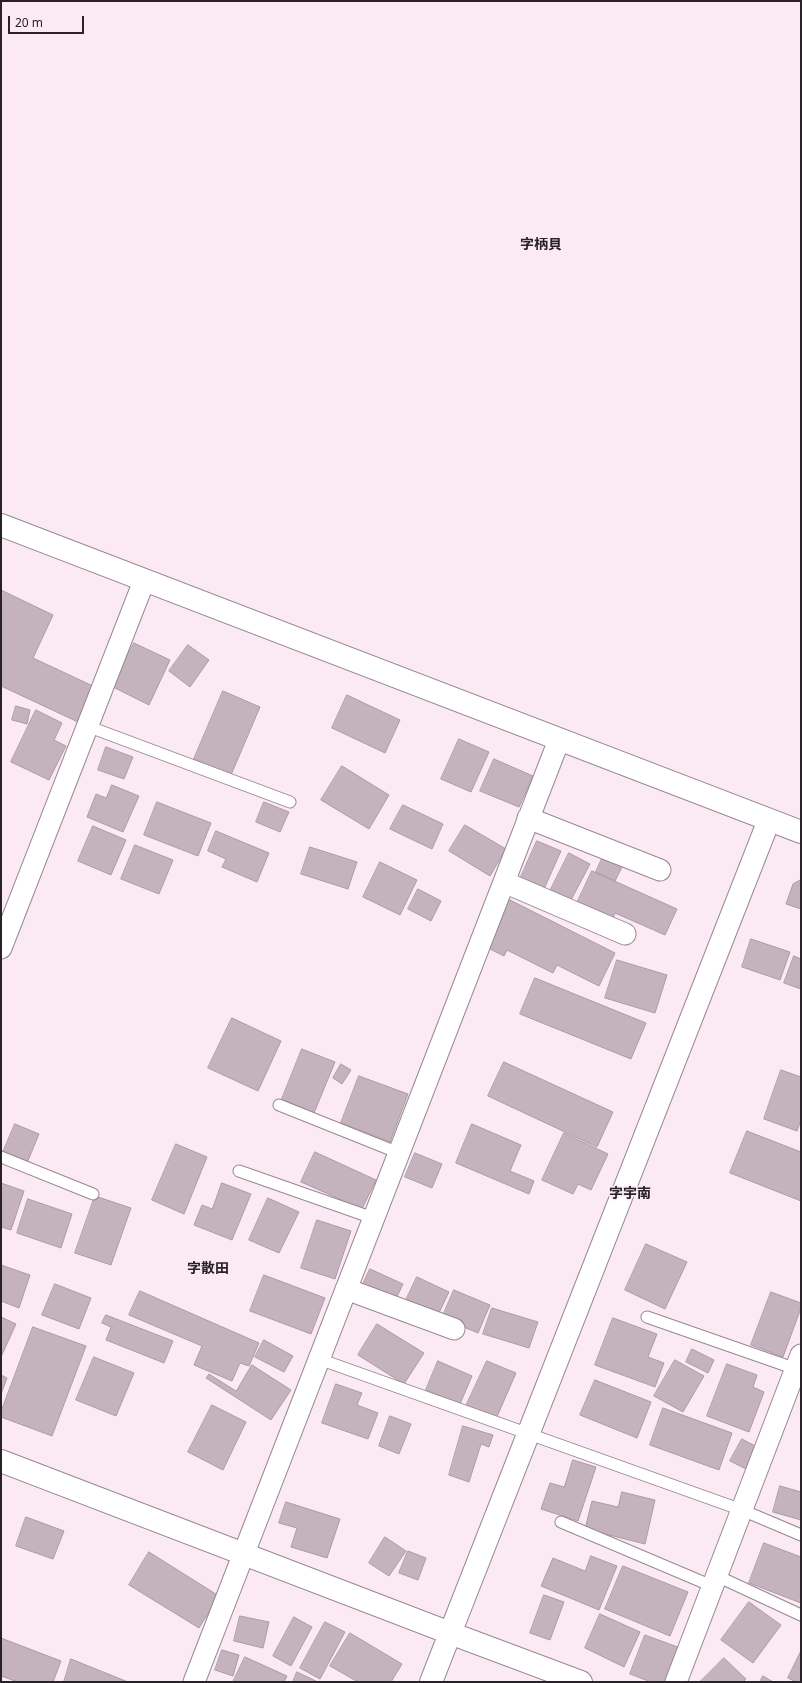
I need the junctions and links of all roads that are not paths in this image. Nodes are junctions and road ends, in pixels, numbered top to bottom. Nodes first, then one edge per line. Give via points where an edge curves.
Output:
1 (1, 525) edge
2 (144, 581) junction
3 (87, 726) junction
4 (559, 740) junction
5 (290, 802) dead end
6 (528, 818) junction
7 (769, 820) junction
8 (801, 832) edge
9 (660, 870) dead end
10 (504, 882) junction
11 (625, 934) dead end
12 (1, 948) edge
13 (279, 1105) dead end
14 (399, 1153) junction
15 (1, 1157) edge
16 (239, 1172) dead end
17 (93, 1194) dead end
18 (374, 1218) junction
19 (346, 1289) junction
20 (646, 1317) dead end
21 (454, 1329) dead end
22 (319, 1358) junction
23 (799, 1365) edge
24 (530, 1433) junction
25 (1, 1461) edge
26 (742, 1510) junction
27 (560, 1522) dead end
28 (801, 1535) edge
29 (244, 1553) junction
30 (715, 1581) junction
31 (801, 1615) edge
32 (450, 1633) junction
33 (194, 1682) edge
34 (431, 1682) edge
35 (581, 1682) edge
36 (676, 1682) edge

1 - 2 street
2 - 3 street
2 - 4 street
3 - 5 lane
3 - 12 street
4 - 6 street
4 - 7 street
6 - 9 street
6 - 10 street
7 - 8 street
7 - 24 street
10 - 11 street
10 - 14 street
13 - 14 lane
14 - 18 street
15 - 17 lane
16 - 18 lane
18 - 19 street
19 - 21 street
19 - 22 street
20 - 23 lane
22 - 24 lane
22 - 29 street
23 - 26 street
24 - 26 lane
24 - 32 street
25 - 29 street
26 - 28 lane
26 - 30 street
27 - 30 lane
29 - 32 street
29 - 33 street
30 - 31 lane
30 - 36 street
32 - 34 street
32 - 35 street

